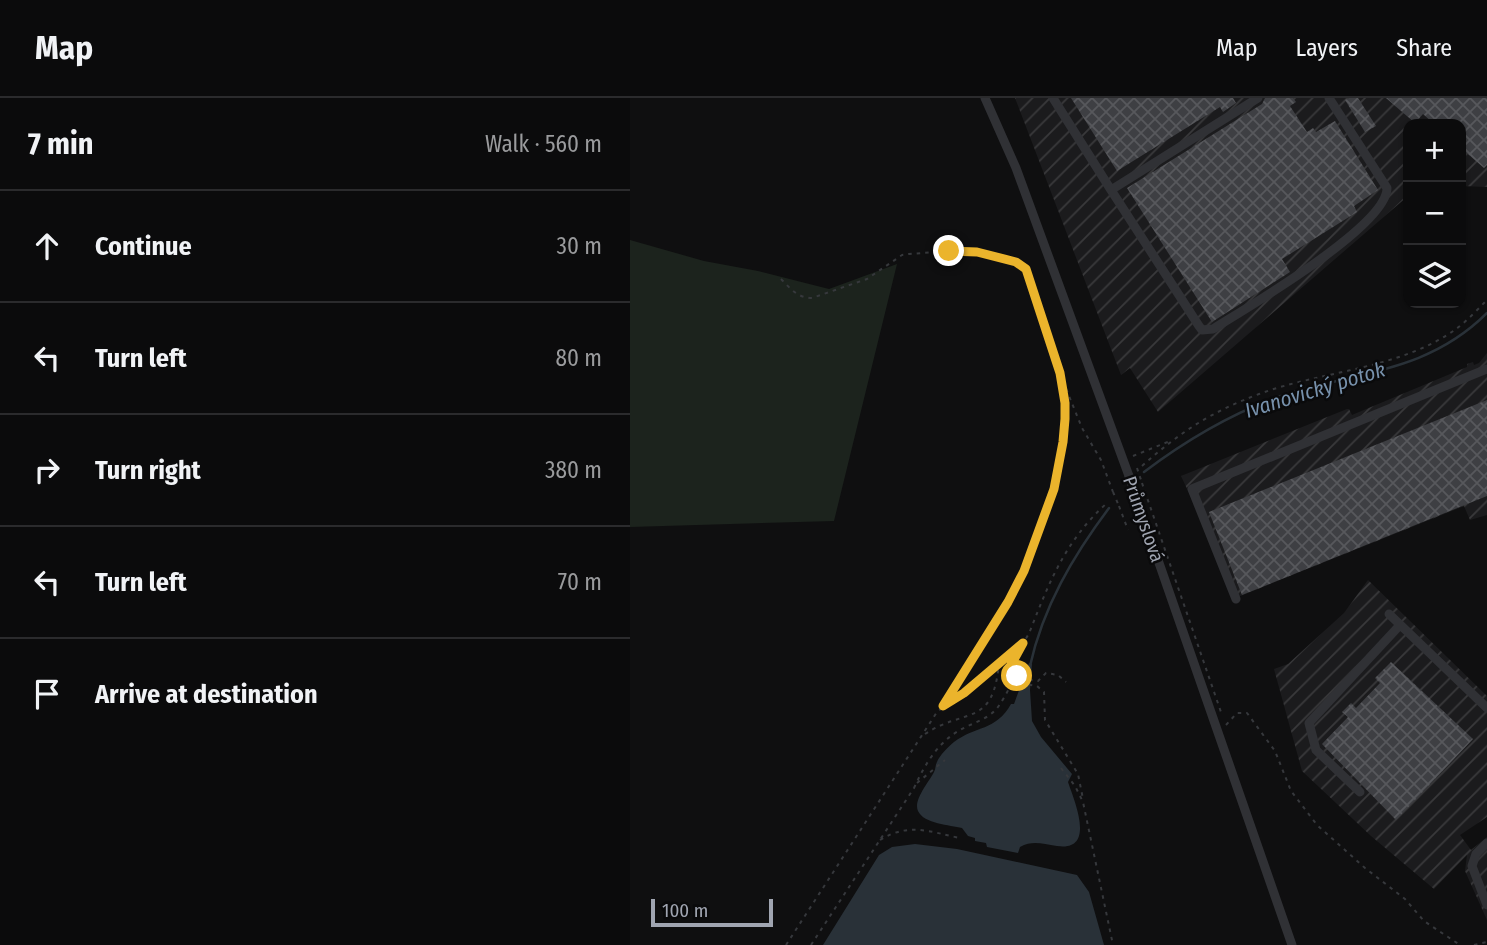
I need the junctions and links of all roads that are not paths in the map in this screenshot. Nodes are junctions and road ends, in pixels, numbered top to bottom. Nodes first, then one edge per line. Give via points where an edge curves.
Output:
1 (985, 98) edge
2 (1053, 98) edge
3 (1258, 98) edge
4 (1329, 98) edge
5 (1111, 190) junction
6 (1487, 360) edge
7 (1487, 369) edge
8 (1477, 373) junction
9 (1236, 599) dead end
10 (1389, 614) dead end
11 (1400, 625) junction
12 (1487, 708) edge
13 (1360, 792) dead end
14 (1487, 843) edge
15 (1487, 905) edge
16 (1292, 945) edge

1 - 16 street, Průmyslová, bridge via 1016,168 1129,476
2 - 5 street
3 - 5 street
4 - 5 street via 1387,188 1387,196 1365,223 1319,261 1213,329 1199,326
6 - 8 street
7 - 8 street
8 - 9 street via 1192,489
10 - 11 street
11 - 12 street
11 - 13 street via 1309,723 1316,750
14 - 15 street via 1472,866

